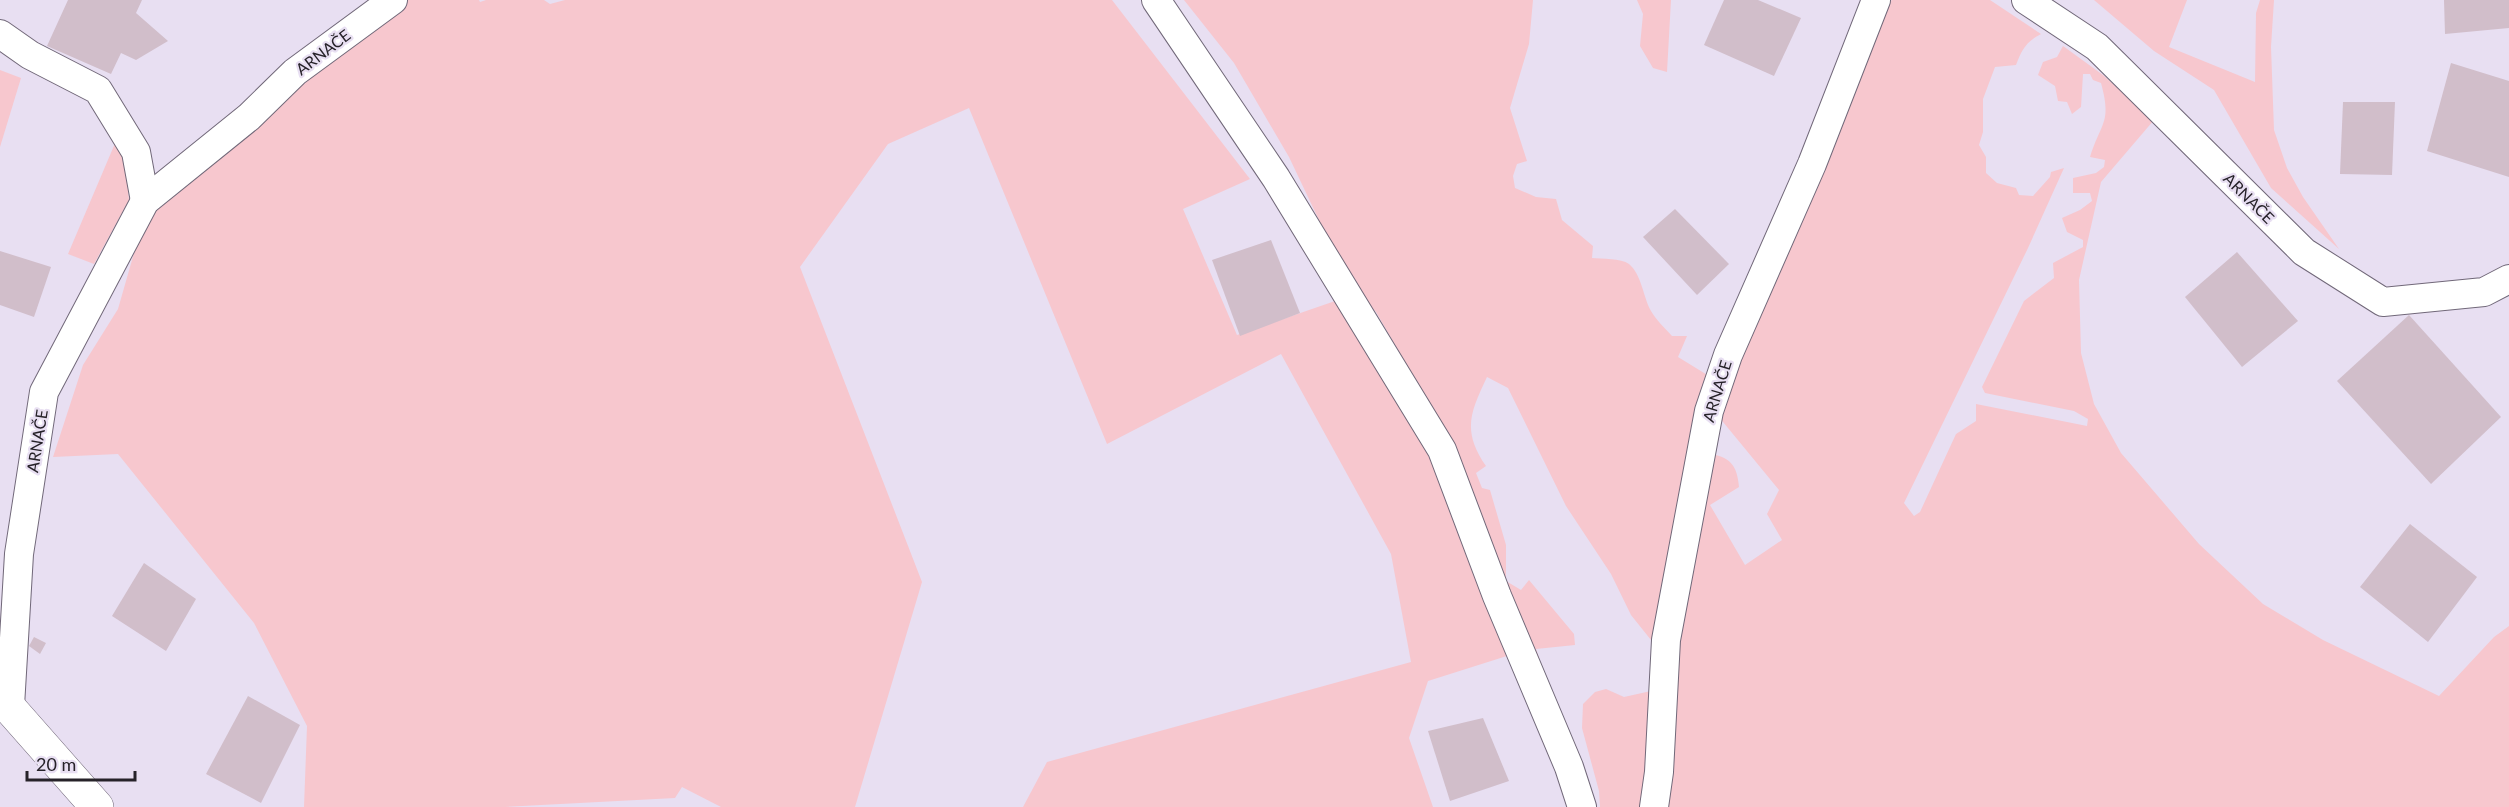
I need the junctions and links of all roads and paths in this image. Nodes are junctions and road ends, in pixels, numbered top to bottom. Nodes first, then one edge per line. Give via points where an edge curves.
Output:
1 (393, 0) edge
2 (1156, 0) edge
3 (1876, 0) edge
4 (2026, 0) edge
5 (0, 34) edge
6 (0, 57) edge
7 (66, 74) junction
8 (146, 201) junction
9 (2509, 279) edge
10 (5, 701) edge
11 (97, 807) edge
12 (1582, 807) edge
13 (1654, 807) edge

1 - 8 street, ARNAČE via 295,72 249,117
2 - 12 street via 1276,178 1442,450
3 - 13 street, ARNAČE via 1812,164 1728,355 1709,411 1666,640
4 - 9 street, ARNAČE via 2097,47 2304,252 2383,302 2484,292
5 - 7 street
6 - 7 street
7 - 8 street via 98,90 136,153
8 - 10 street, ARNAČE via 44,392 19,554
10 - 11 street

